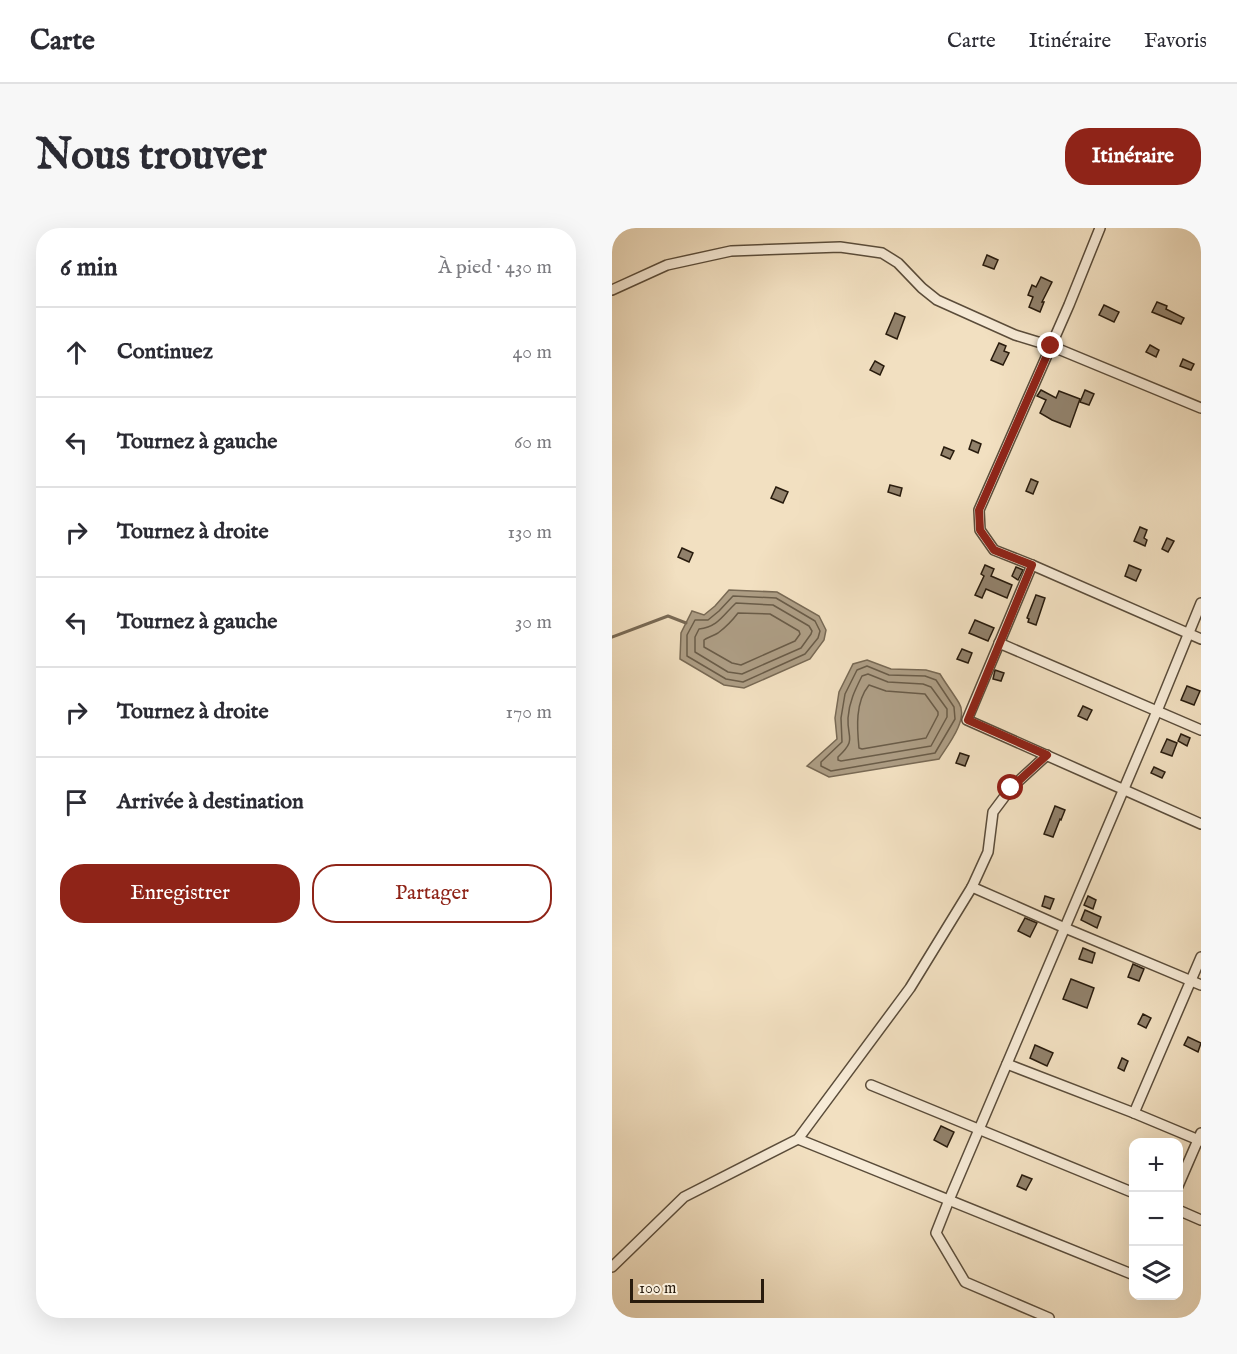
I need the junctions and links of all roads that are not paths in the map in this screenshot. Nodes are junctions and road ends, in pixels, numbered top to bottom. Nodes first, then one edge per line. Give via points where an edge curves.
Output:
1 (1100, 228) edge
2 (612, 290) edge
3 (1051, 346) junction
4 (1201, 408) edge
5 (1032, 565) junction
6 (1201, 603) edge
7 (1188, 634) junction
8 (1201, 639) edge
9 (999, 643) junction
10 (1157, 711) junction
11 (1201, 730) edge
12 (1047, 755) junction
13 (1123, 790) junction
14 (1201, 824) edge
15 (972, 887) junction
16 (1065, 928) junction
17 (1201, 957) edge
18 (1191, 981) junction
19 (1201, 985) edge
20 (1007, 1064) junction
21 (871, 1085) dead end
22 (1134, 1113) junction
23 (979, 1130) junction
24 (1200, 1138) edge
25 (798, 1139) junction
26 (1183, 1177) edge
27 (1132, 1192) edge
28 (949, 1200) junction
29 (1183, 1212) edge
30 (1201, 1220) edge
31 (612, 1267) edge
32 (1129, 1273) edge
33 (1049, 1318) edge

1 - 3 street
2 - 3 street via 667,265 731,251 850,248 882,253 937,300 1015,335
3 - 4 street
3 - 5 street via 979,510 980,530 994,550
5 - 7 street
5 - 9 street
6 - 7 street
7 - 8 street
7 - 10 street
9 - 10 street
9 - 12 street via 968,720
10 - 11 street
10 - 13 street
12 - 13 street
12 - 15 street via 1011,788 993,812 988,852
13 - 14 street
13 - 16 street
15 - 16 street
15 - 25 street via 910,988
16 - 18 street
16 - 20 street
17 - 18 street
18 - 19 street
18 - 22 street
20 - 22 street
20 - 23 street
21 - 23 street
22 - 24 street
23 - 27 street
23 - 28 street
24 - 26 street
25 - 28 street
25 - 31 street via 684,1197
28 - 32 street
28 - 33 street via 936,1233 964,1282
29 - 30 street

